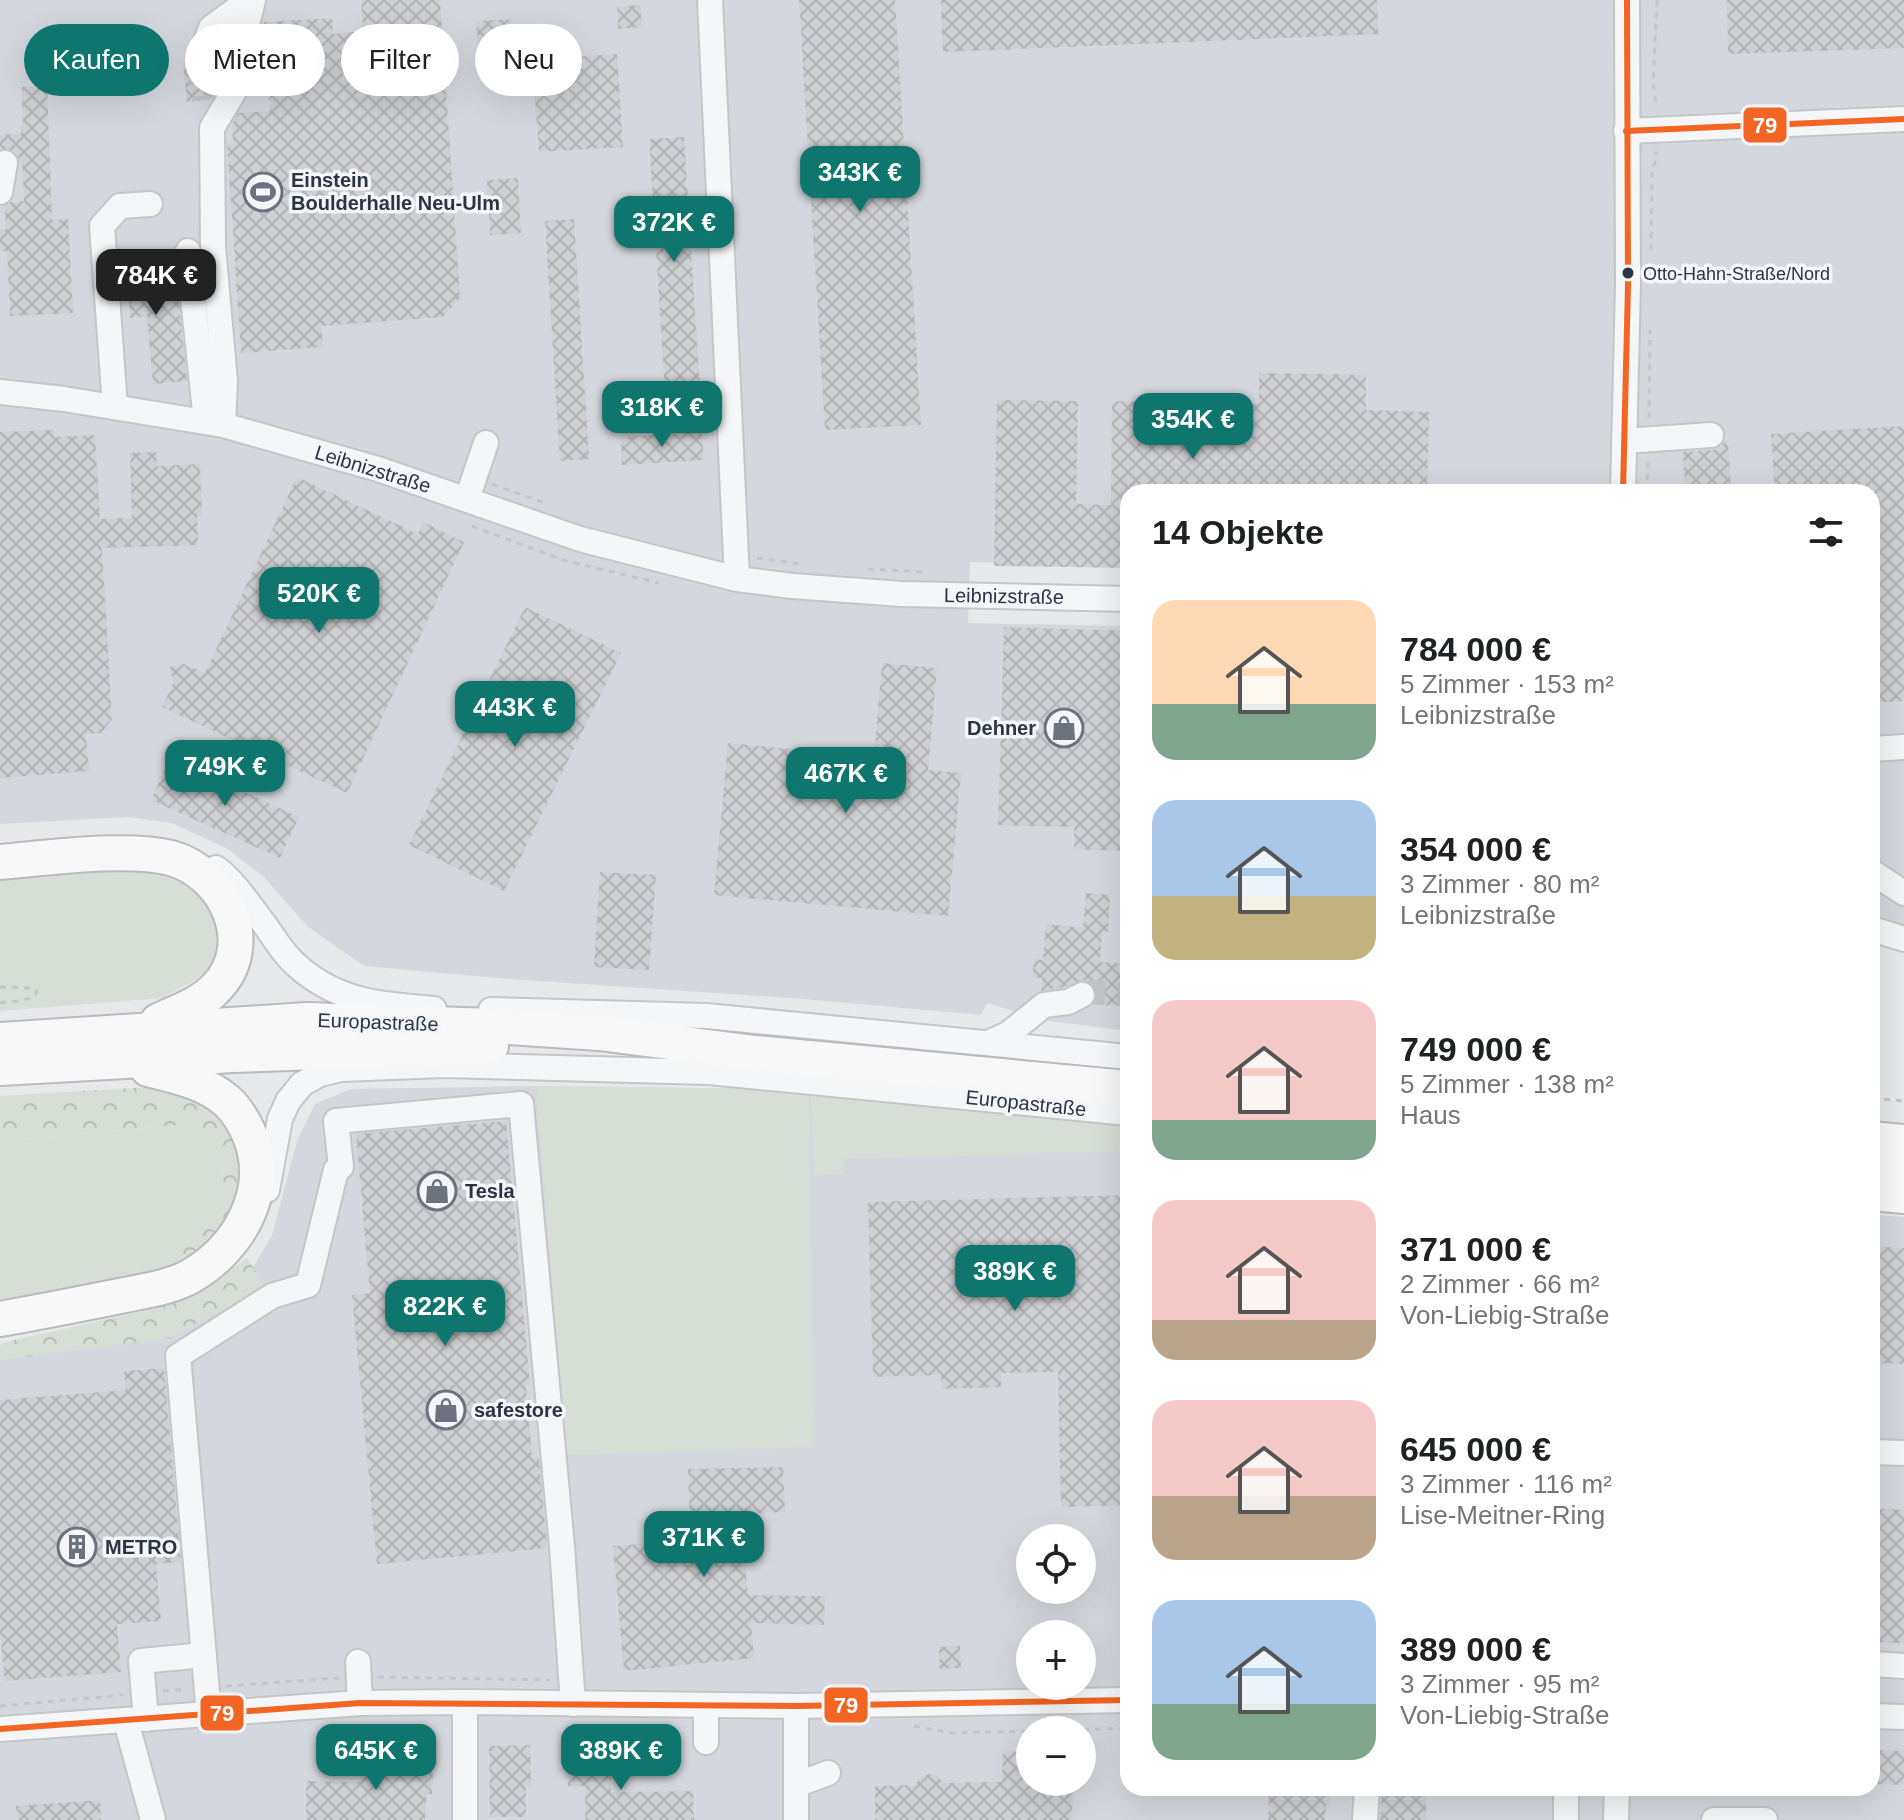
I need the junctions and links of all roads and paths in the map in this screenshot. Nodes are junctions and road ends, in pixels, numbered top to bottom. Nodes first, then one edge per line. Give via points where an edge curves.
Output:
1 (251, 0) edge
2 (710, 0) edge
3 (1627, 0) edge
4 (1657, 0) edge
5 (217, 24) edge
6 (204, 100) tunnel mouth
7 (1904, 119) edge
8 (212, 128) junction
9 (1656, 130) junction
10 (1626, 131) junction
11 (5, 163) dead end
12 (0, 192) edge
13 (150, 204) dead end
14 (188, 251) dead end
15 (1650, 264) dead end
16 (1650, 328) dead end
17 (0, 392) edge
18 (115, 407) junction
19 (215, 423) junction
20 (1711, 435) dead end
21 (1648, 439) junction
22 (1624, 441) junction
23 (486, 443) dead end
24 (1623, 484) edge
25 (1647, 484) edge
26 (471, 488) junction
27 (556, 507) dead end
28 (803, 564) dead end
29 (737, 567) junction
30 (863, 569) dead end
31 (940, 573) dead end
32 (1120, 599) edge
33 (1904, 747) edge
34 (1880, 748) edge
35 (0, 848) edge
36 (0, 862) edge
37 (1880, 877) edge
38 (1904, 893) edge
39 (1880, 932) edge
40 (1904, 939) edge
41 (0, 987) edge
42 (1082, 995) tunnel mouth
43 (0, 1003) edge
44 (451, 1010) junction
45 (307, 1020) junction
46 (142, 1029) junction
47 (0, 1040) edge
48 (988, 1043) junction
49 (755, 1053) junction
50 (281, 1054) junction
51 (1120, 1056) edge
52 (117, 1060) junction
53 (444, 1065) junction
54 (0, 1068) edge
55 (1120, 1087) edge
56 (1880, 1099) edge
57 (1904, 1101) edge
58 (1120, 1112) edge
59 (1880, 1140) edge
60 (1904, 1142) edge
61 (1880, 1166) edge
62 (1904, 1168) edge
63 (1880, 1194) edge
64 (1904, 1196) edge
65 (0, 1319) edge
66 (0, 1333) edge
67 (1880, 1452) edge
68 (1904, 1453) edge
69 (204, 1655) junction
70 (358, 1662) dead end
71 (1880, 1664) edge
72 (1904, 1666) edge
73 (1120, 1700) edge
74 (465, 1702) junction
75 (360, 1703) junction
76 (573, 1704) junction
77 (706, 1706) junction
78 (796, 1706) junction
79 (209, 1715) junction
80 (1880, 1716) edge
81 (1904, 1717) edge
82 (136, 1720) junction
83 (1120, 1728) edge
84 (0, 1729) edge
85 (1096, 1729) edge
86 (706, 1742) dead end
87 (828, 1773) dead end
88 (796, 1785) junction
89 (1366, 1796) edge
90 (1566, 1796) edge
91 (1617, 1796) edge
92 (153, 1820) edge
93 (465, 1820) edge
94 (796, 1820) edge
95 (1365, 1820) edge
96 (1566, 1820) edge
97 (1616, 1820) edge
98 (1714, 1820) edge
99 (1765, 1820) edge

1 - 5 street
1 - 8 street via 239,83
2 - 29 street
3 - 10 street
4 - 9 path
6 - 8 street
7 - 9 street
8 - 19 street via 213,247 225,381
9 - 10 street
9 - 15 path
10 - 22 street
11 - 12 street
13 - 18 street via 120,206 102,226
14 - 19 street
16 - 21 path
17 - 18 street, Leibnizstraße
18 - 19 street, Leibnizstraße
19 - 26 street, Leibnizstraße via 378,469
20 - 21 street
21 - 22 street
21 - 25 path
22 - 24 street
23 - 26 street
26 - 27 path
26 - 29 street, Leibnizstraße via 580,539
28 - 29 path
29 - 32 street, Leibnizstraße via 792,586
30 - 31 path
33 - 34 street
35 - 44 street, Europastraße via 92,842 176,846 220,871 312,979 342,995
36 - 46 highway via 147,855 172,858 211,881 229,905 234,927 230,968 200,1000
37 - 38 street
39 - 40 street
41 - 43 path via 37,992 28,999
42 - 48 street via 1044,1005
44 - 45 highway
44 - 48 street, Europastraße via 706,1016
45 - 46 highway, Europastraße
45 - 49 highway, Europastraße via 599,1033
46 - 47 highway, Europastraße
48 - 51 street, Europastraße
49 - 50 highway, Europastraße via 490,1046
49 - 55 highway, Europastraße
50 - 52 highway, Europastraße
50 - 53 highway
52 - 54 highway, Europastraße
52 - 65 highway via 184,1078 229,1102 255,1149 257,1179 245,1222 215,1259 189,1277
53 - 58 street, Europastraße via 709,1072
53 - 66 street, Europastraße via 341,1069 302,1084 280,1119 256,1228 222,1268 195,1288
56 - 57 path
59 - 60 highway
61 - 62 highway
63 - 64 highway
67 - 68 street
69 - 76 street via 178,1356 272,1296 308,1285 336,1170 341,1167 336,1121 521,1104
69 - 79 street
69 - 82 street via 141,1661
70 - 75 street
71 - 72 street
73 - 78 street
74 - 75 street
74 - 76 street
74 - 93 street
75 - 79 street
76 - 77 street
77 - 78 street
77 - 86 street
78 - 88 street
79 - 82 street
80 - 81 street
82 - 84 street
82 - 92 street
83 - 85 path
87 - 88 street
88 - 94 street
89 - 95 street
90 - 96 street
91 - 97 street
98 - 99 street

